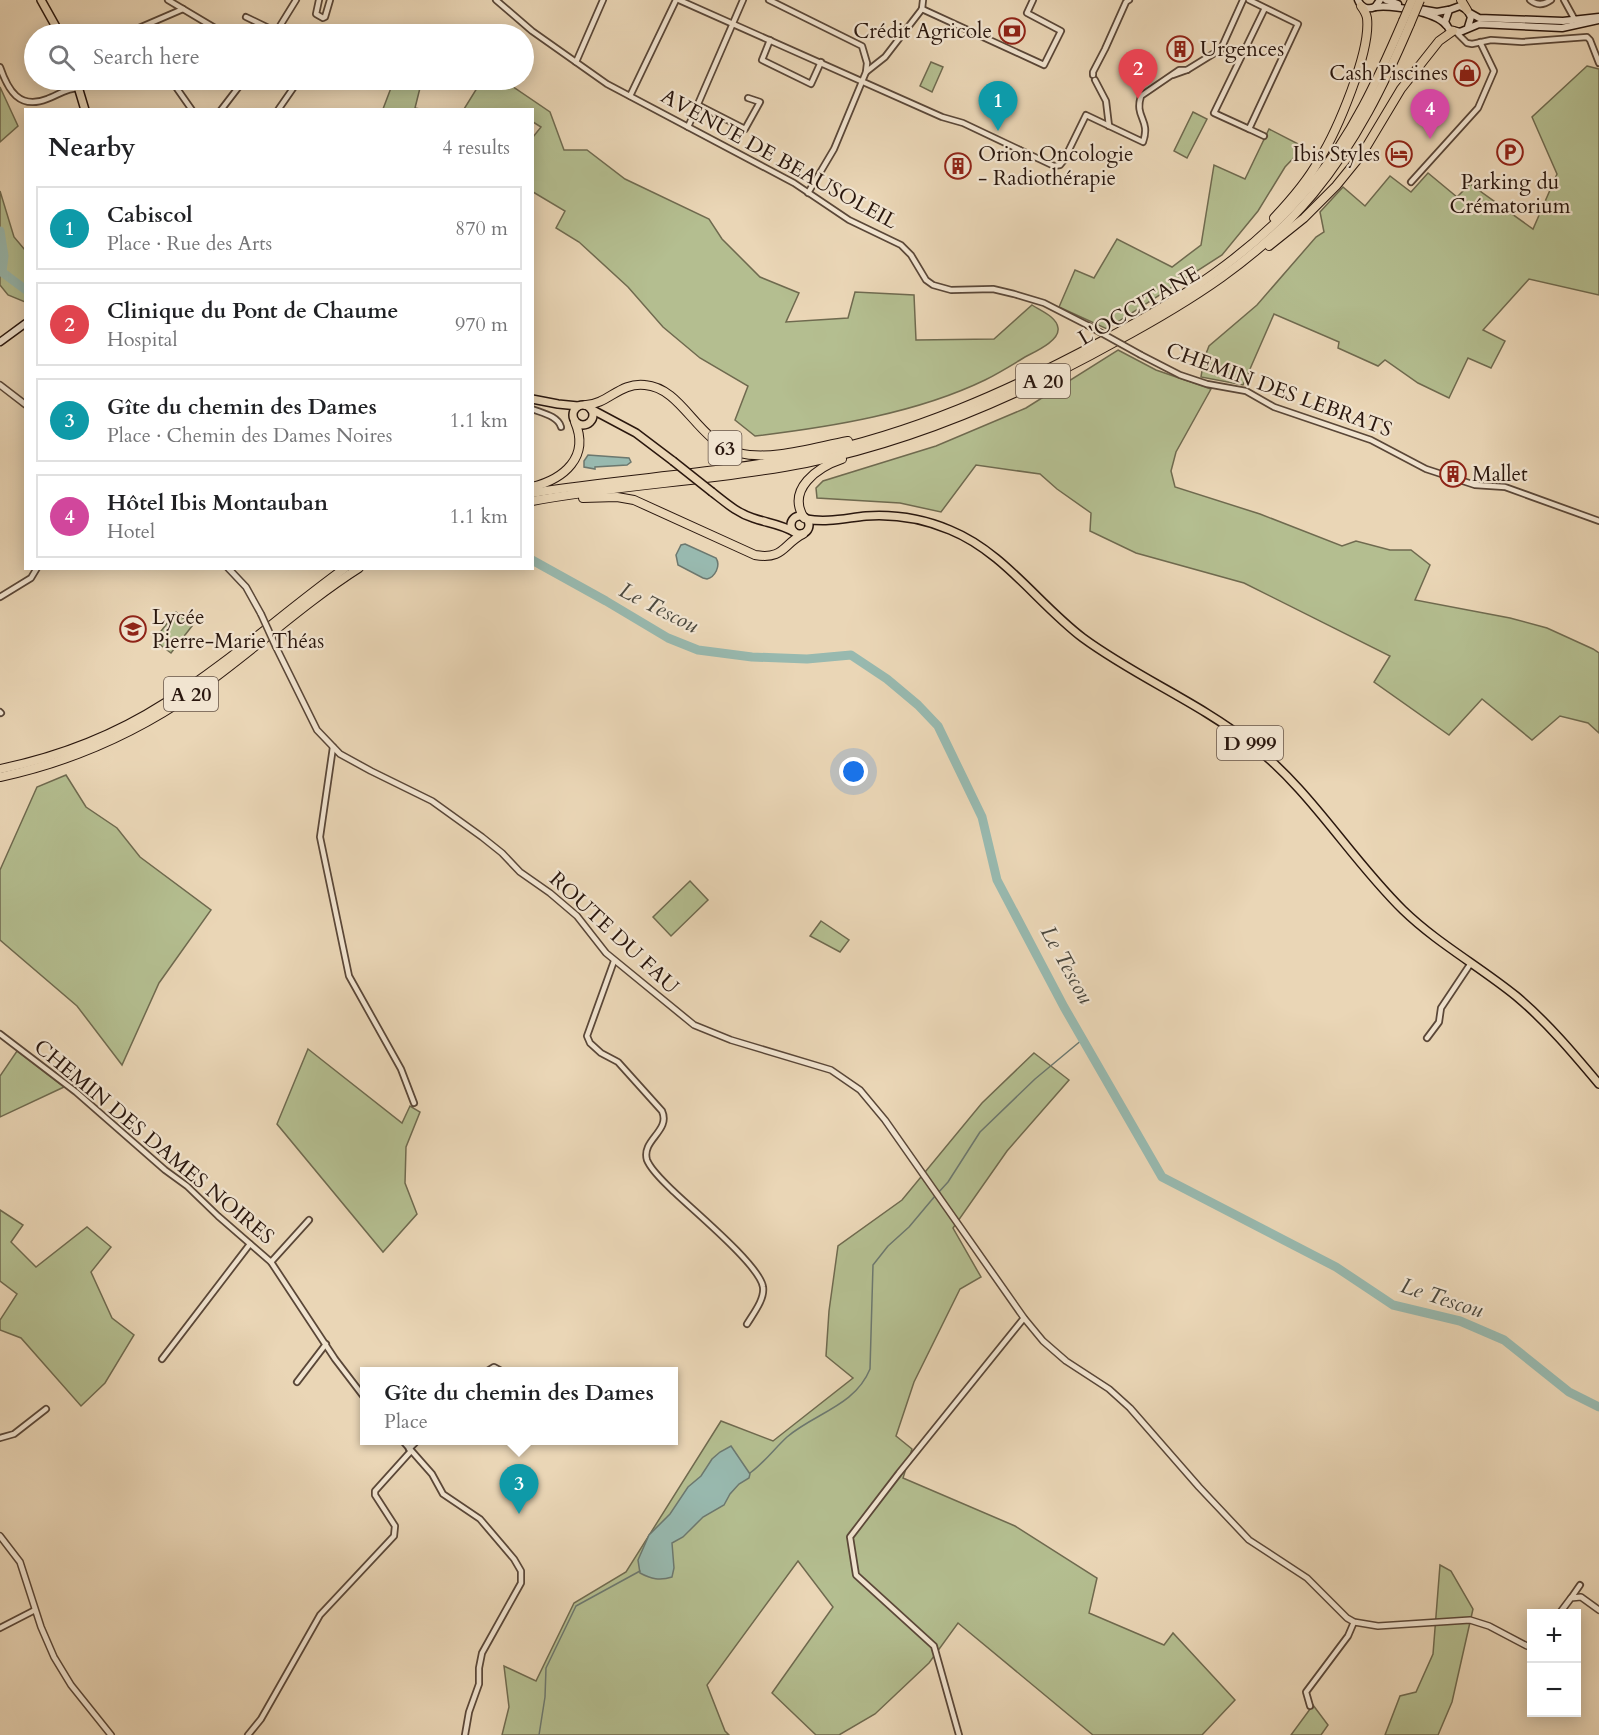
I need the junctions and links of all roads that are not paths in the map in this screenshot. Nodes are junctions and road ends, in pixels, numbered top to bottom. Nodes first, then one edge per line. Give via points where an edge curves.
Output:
1 (41, 0) edge
2 (168, 0) edge
3 (296, 0) edge
4 (320, 0) edge
5 (330, 0) edge
6 (496, 0) edge
7 (603, 0) edge
8 (678, 0) edge
9 (743, 0) edge
10 (770, 0) edge
11 (923, 0) edge
12 (1033, 0) edge
13 (1129, 0) edge
14 (1249, 0) edge
15 (1380, 0) edge
16 (1386, 0) edge
17 (1412, 0) edge
18 (1420, 0) edge
19 (1461, 0) edge
20 (1530, 0) edge
21 (1551, 0) edge
22 (1564, 0) edge
23 (1240, 1) edge
24 (1359, 2) edge
25 (1375, 7) junction
26 (1568, 7) junction
27 (1265, 8) junction
28 (183, 9) junction
29 (922, 9) junction
30 (1449, 10) junction
31 (1468, 12) junction
32 (246, 17) dead end
33 (1599, 19) edge
34 (1575, 20) junction
35 (1563, 21) junction
36 (1407, 22) junction
37 (733, 23) junction
38 (54, 24) edge
39 (154, 24) edge
40 (208, 24) edge
41 (259, 24) edge
42 (281, 24) edge
43 (524, 24) edge
44 (1537, 27) junction
45 (1467, 28) junction
46 (1452, 30) junction
47 (534, 32) edge
48 (770, 40) junction
49 (1480, 42) junction
50 (1470, 44) junction
51 (576, 62) junction
52 (821, 62) junction
53 (1599, 63) edge
54 (0, 67) edge
55 (866, 72) junction
56 (863, 80) junction
57 (66, 90) edge
58 (80, 90) edge
59 (178, 90) edge
60 (236, 90) edge
61 (293, 90) edge
62 (630, 96) junction
63 (748, 98) dead end
64 (698, 105) junction
65 (84, 108) edge
66 (191, 108) edge
67 (223, 108) edge
68 (279, 108) edge
69 (1109, 126) junction
70 (688, 128) junction
71 (1249, 129) junction
72 (1264, 136) dead end
73 (1412, 182) dead end
74 (808, 193) junction
75 (1250, 248) junction
76 (1238, 267) junction
77 (24, 324) edge
78 (1087, 325) joint
79 (0, 342) edge
80 (0, 385) edge
81 (534, 399) edge
82 (24, 403) edge
83 (558, 404) junction
84 (585, 406) junction
85 (534, 410) edge
86 (611, 419) junction
87 (574, 420) junction
88 (589, 423) junction
89 (561, 427) dead end
90 (891, 437) junction
91 (534, 486) edge
92 (534, 498) edge
93 (805, 518) junction
94 (794, 519) junction
95 (831, 521) junction
96 (1599, 521) edge
97 (767, 522) junction
98 (801, 532) junction
99 (36, 570) edge
100 (230, 570) edge
101 (342, 570) edge
102 (356, 570) edge
103 (0, 597) edge
104 (333, 747) junction
105 (0, 769) edge
106 (0, 777) edge
107 (614, 960) junction
108 (1471, 963) junction
109 (0, 1034) edge
110 (1427, 1038) dead end
111 (1599, 1084) edge
112 (414, 1103) dead end
113 (309, 1220) dead end
114 (250, 1244) junction
115 (271, 1262) junction
116 (1024, 1318) junction
117 (747, 1324) dead end
118 (326, 1344) junction
119 (162, 1359) dead end
120 (297, 1382) dead end
121 (360, 1391) edge
122 (46, 1409) dead end
123 (0, 1438) edge
124 (406, 1445) edge
125 (414, 1445) edge
126 (410, 1450) junction
127 (0, 1536) edge
128 (1580, 1585) dead end
129 (1571, 1598) junction
130 (1563, 1609) edge
131 (35, 1610) junction
132 (1599, 1610) edge
133 (1354, 1622) junction
134 (0, 1628) edge
135 (1527, 1646) edge
136 (1310, 1706) dead end
137 (111, 1735) edge
138 (248, 1735) edge
139 (465, 1735) edge
140 (959, 1735) edge

1 - 38 main road
2 - 28 street
3 - 42 street
4 - 5 street via 316,14 323,18
6 - 43 street, AVENUE DE BEAUSOLEIL
7 - 51 street
8 - 37 street
8 - 62 street
9 - 37 street
10 - 55 street via 862,46
11 - 29 street
12 - 29 street via 1027,13 1061,31 1044,65
13 - 69 street via 1092,72 1106,101
14 - 27 street
15 - 25 main road
16 - 30 main road via 1431,11
17 - 36 highway, L'OCCITANE / A 20, bridge
18 - 36 highway, L'OCCITANE / A 20, bridge
19 - 31 highway
20 - 21 street via 1545,4
22 - 26 street
23 - 69 street via 1221,49 1141,96 1140,114 1147,132 1143,142
24 - 25 main road via 1368,9
24 - 75 highway via 1367,19 1361,62 1332,138 1305,183
25 - 46 main road via 1433,16
26 - 34 street
26 - 35 street via 1568,16
27 - 71 street via 1298,24
27 - 71 street via 1214,113
28 - 39 street
28 - 40 street
29 - 55 street via 885,57
30 - 31 main road via 1460,6
30 - 46 main road via 1445,18
31 - 35 main road via 1479,18
31 - 45 main road via 1471,21
32 - 41 street
33 - 34 main road
33 - 44 main road via 1570,27
34 - 35 main road
34 - 44 main road via 1570,24
36 - 75 highway, L'OCCITANE / A 20 via 1363,109 1331,159 1286,213
36 - 76 highway, L'OCCITANE / A 20 via 1375,102 1345,152 1290,219
37 - 48 street
37 - 64 street
44 - 45 main road via 1479,24
45 - 46 main road
45 - 50 street
46 - 50 street
46 - 76 highway via 1401,89 1362,153 1336,186 1262,253
47 - 51 street, AVENUE DE BEAUSOLEIL
48 - 52 street
48 - 52 street via 762,60 811,84
49 - 50 street
49 - 53 street via 1587,37
49 - 73 street via 1494,71 1478,108
51 - 62 street, AVENUE DE BEAUSOLEIL
52 - 56 street
54 - 57 street via 8,88 20,99 40,101
55 - 56 street
56 - 69 street via 1054,166 1064,160 1086,115
56 - 74 street via 829,160
58 - 65 main road
59 - 66 street
60 - 67 street
61 - 68 street
62 - 70 street, AVENUE DE BEAUSOLEIL
63 - 64 street via 760,102 745,129
64 - 70 street
70 - 74 street, AVENUE DE BEAUSOLEIL
71 - 72 street
74 - 78 street, AVENUE DE BEAUSOLEIL via 849,220 902,245 933,285 1014,294 1044,303
75 - 90 highway, L'OCCITANE / A 20 via 1175,300 1050,369
76 - 90 highway, L'OCCITANE / A 20 via 1178,307 1054,376 975,411
77 - 79 main road
78 - 96 street, CHEMIN DES LEBRATS, bridge via 1180,375 1246,391 1274,406 1371,440 1426,469 1466,482 1505,487
80 - 82 street
81 - 83 main road
83 - 84 main road
83 - 87 main road
84 - 86 main road
84 - 87 main road via 573,411
84 - 88 main road via 593,416
84 - 90 highway, 63 via 637,384 653,386 674,398 720,445 753,455
85 - 89 street via 555,418
86 - 88 main road
86 - 97 main road, bridge via 636,433 740,513
87 - 88 main road via 580,425
87 - 91 highway via 580,438 570,467 554,480
90 - 92 highway, L'OCCITANE / A 20 via 749,466
90 - 93 highway via 814,472 799,497 799,508
92 - 98 highway via 634,500 762,556 783,550
93 - 94 main road
93 - 95 main road, D 999
93 - 98 main road via 809,524
94 - 97 main road
94 - 98 main road via 791,526
95 - 98 main road, D 999
95 - 108 main road, D 999 via 873,516 913,519 958,533 984,549 1083,638 1219,720 1260,751 1307,796 1399,905
97 - 98 main road
99 - 103 street via 31,578
100 - 104 street, ROUTE DU FAU, bridge via 246,587 317,730
101 - 105 highway, A 20 via 148,714 78,747
102 - 106 highway, A 20 via 196,692 152,720 80,754
104 - 107 street, ROUTE DU FAU via 370,771 432,801 482,837 577,916
104 - 112 street via 320,837 349,976 401,1069
107 - 116 street, ROUTE DU FAU via 694,1025 831,1070 860,1089
107 - 117 street via 587,1036 600,1053 618,1062 662,1111 664,1125 646,1152 649,1164 760,1278 762,1298
108 - 110 street via 1441,1008 1439,1022
108 - 111 main road, D 999 via 1532,1010
109 - 114 street, CHEMIN DES DAMES NOIRES via 76,1092
113 - 115 street
114 - 115 street, CHEMIN DES DAMES NOIRES
114 - 119 street
115 - 118 street, CHEMIN DES DAMES NOIRES
116 - 133 street, ROUTE DU FAU via 1066,1361 1130,1408 1249,1540 1307,1578
116 - 140 street via 850,1537 856,1575 934,1646
118 - 120 street
118 - 121 street, CHEMIN DES DAMES NOIRES
122 - 123 street via 14,1434
124 - 126 street
125 - 126 street
126 - 138 street via 375,1491 395,1526 394,1536 320,1615
126 - 139 street via 432,1474 443,1494 484,1524 514,1559 522,1576 482,1653 479,1684
127 - 131 street via 20,1562
128 - 129 street
129 - 130 street
129 - 132 street via 1581,1597
131 - 134 street
131 - 137 street via 63,1673
133 - 135 street via 1378,1626 1470,1620
133 - 136 street via 1306,1692

